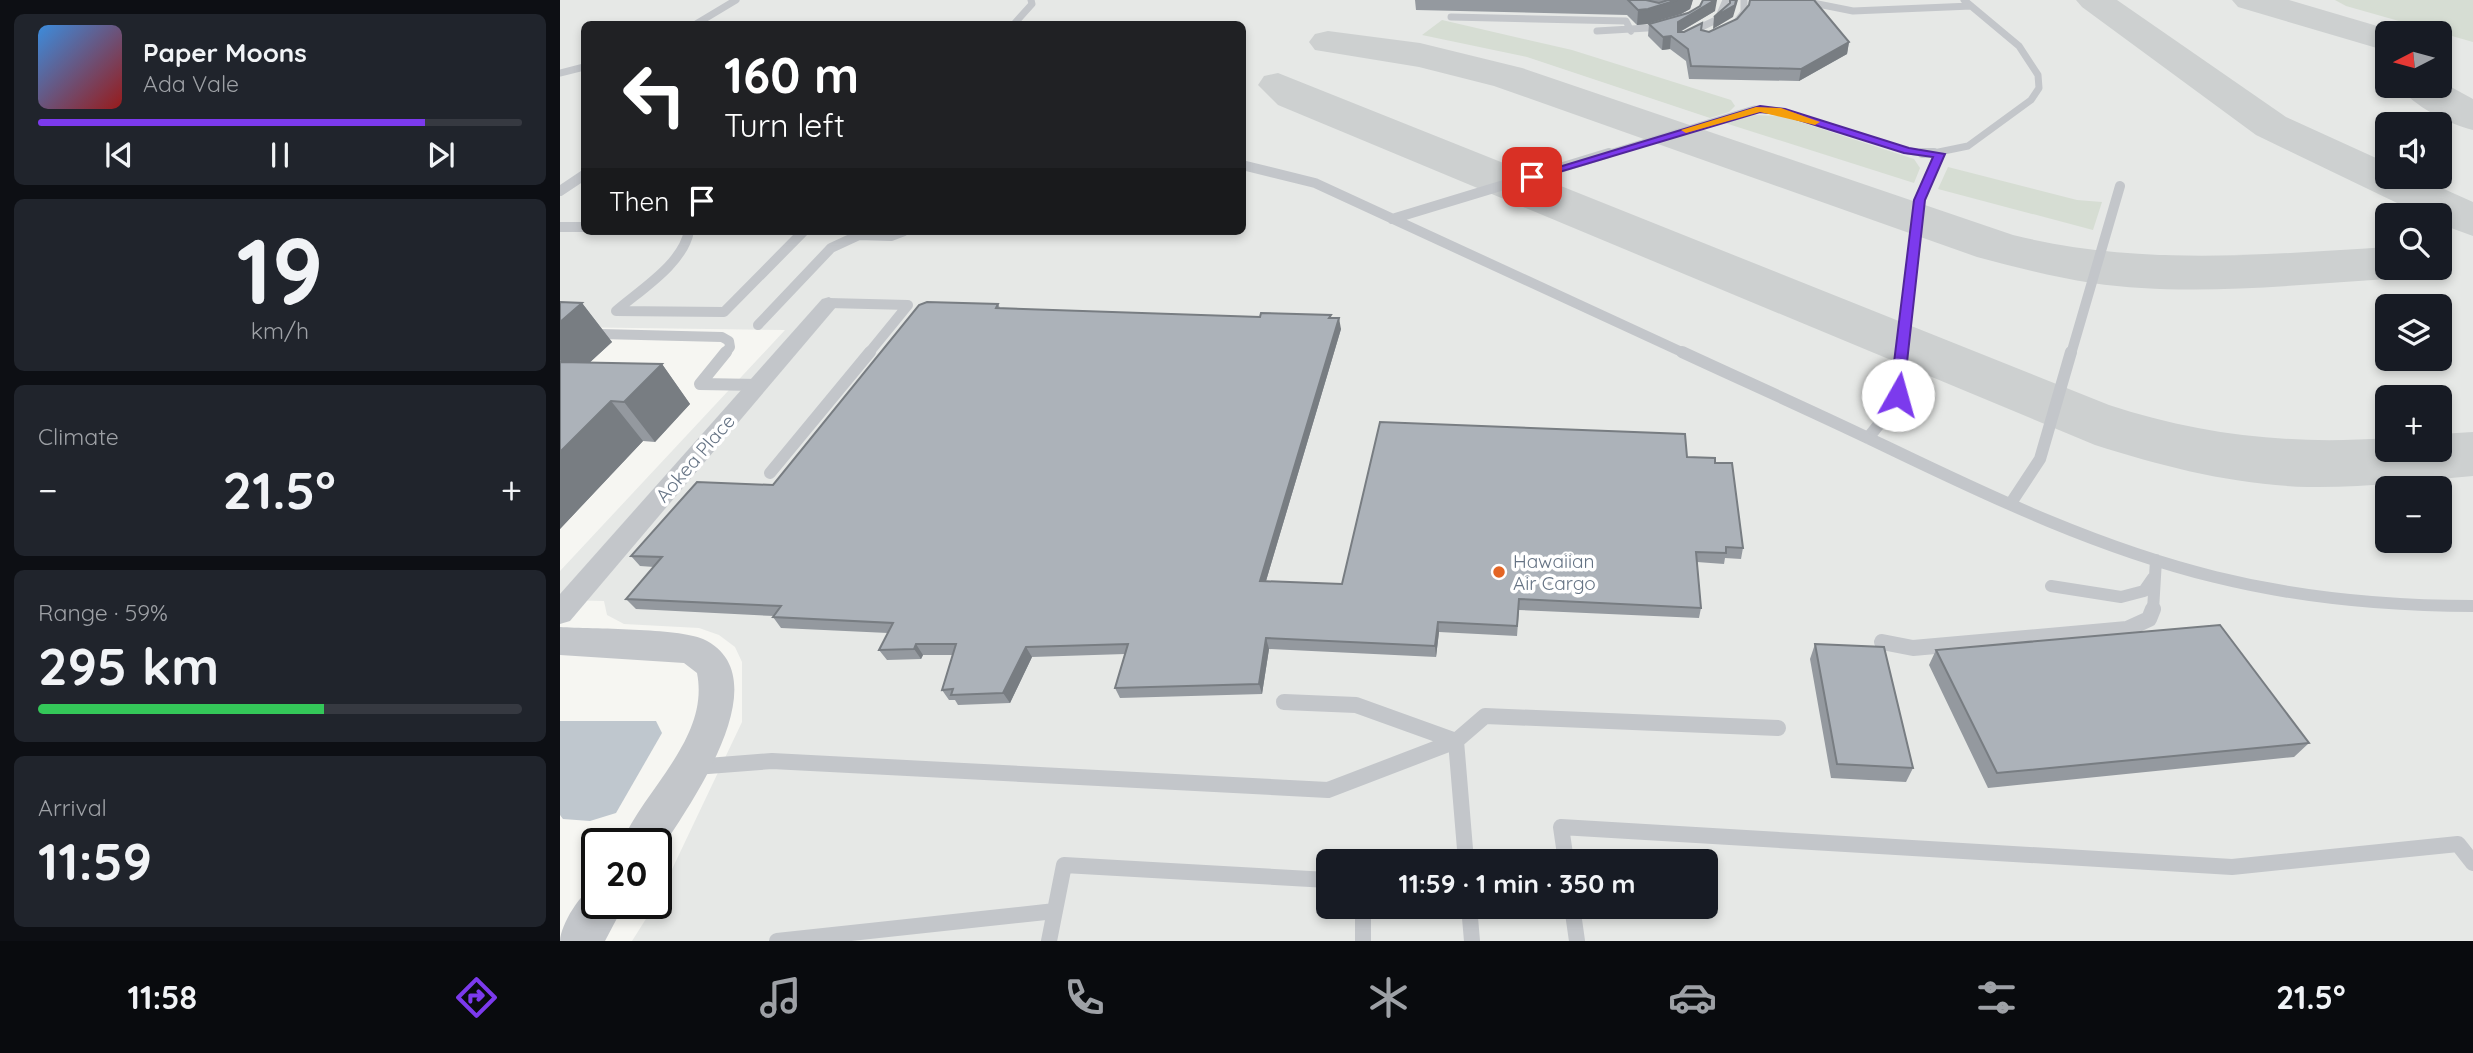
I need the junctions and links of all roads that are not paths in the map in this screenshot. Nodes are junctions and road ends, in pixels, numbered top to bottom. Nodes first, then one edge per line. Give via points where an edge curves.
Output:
1 (736, 0) edge
2 (1031, 0) edge
3 (1727, 0) edge
4 (1744, 0) edge
5 (1803, 1) edge
6 (1968, 3) edge
7 (1451, 17) dead end
8 (701, 21) edge
9 (1017, 21) edge
10 (1670, 25) edge
11 (1727, 29) edge
12 (1597, 31) dead end
13 (1631, 32) junction
14 (1681, 39) edge
15 (581, 68) edge
16 (560, 73) edge
17 (1940, 154) junction
18 (1246, 166) edge
19 (581, 177) edge
20 (2120, 186) dead end
21 (560, 191) edge
22 (1392, 219) junction
23 (560, 227) edge
24 (581, 227) edge
25 (688, 235) edge
26 (800, 235) edge
27 (854, 235) edge
28 (830, 303) joint
29 (758, 325) dead end
30 (560, 333) edge
31 (759, 385) junction
32 (1868, 438) junction
33 (769, 473) dead end
34 (2011, 503) junction
35 (2155, 567) junction
36 (2051, 586) dead end
37 (2473, 606) edge
38 (560, 613) edge
39 (560, 641) edge
40 (1882, 642) dead end
41 (1284, 702) dead end
42 (1778, 728) dead end
43 (1456, 741) junction
44 (690, 768) junction
45 (652, 828) edge
46 (1465, 849) edge
47 (1564, 849) edge
48 (2473, 863) edge
49 (1316, 879) edge
50 (1055, 911) junction
51 (594, 919) edge
52 (1363, 919) edge
53 (1470, 919) edge
54 (1574, 919) edge
55 (580, 941) edge
56 (777, 941) edge
57 (1049, 941) edge
58 (1363, 941) edge
59 (1472, 941) edge
60 (1577, 941) edge

1 - 8 lane
2 - 9 lane
3 - 14 lane via 1720,19
4 - 11 lane via 1741,18
5 - 6 lane via 1853,10
6 - 17 lane via 2035,63 2041,86 2031,100 1968,146
7 - 13 lane via 1626,21
10 - 13 lane
12 - 13 lane
15 - 16 lane
17 - 22 lane via 1908,151 1781,111 1755,109
17 - 32 lane via 1919,200 1898,395
18 - 22 lane via 1300,177
19 - 21 lane
20 - 34 lane via 2040,459
22 - 32 lane
23 - 24 lane
25 - 26 lane via 673,261 617,311 724,313
27 - 29 lane via 831,248
28 - 31 street, Aokea Place
28 - 33 lane via 908,305
30 - 31 lane via 722,337 730,347 700,384
31 - 38 street, Aokea Place
32 - 34 lane
34 - 35 lane
35 - 36 lane via 2144,591 2121,597
35 - 37 lane via 2326,598
35 - 40 lane via 2149,619 2127,629 1913,648
39 - 44 street via 673,646 706,658 715,672 715,709
41 - 43 lane via 1356,705
42 - 43 lane via 1486,716
43 - 44 lane via 1328,790 772,761
43 - 46 lane
44 - 45 street
47 - 48 lane via 1561,827 2232,867 2458,844
49 - 50 lane via 1064,865
50 - 56 lane
50 - 57 lane
51 - 55 street
52 - 58 lane
53 - 59 lane
54 - 60 lane

